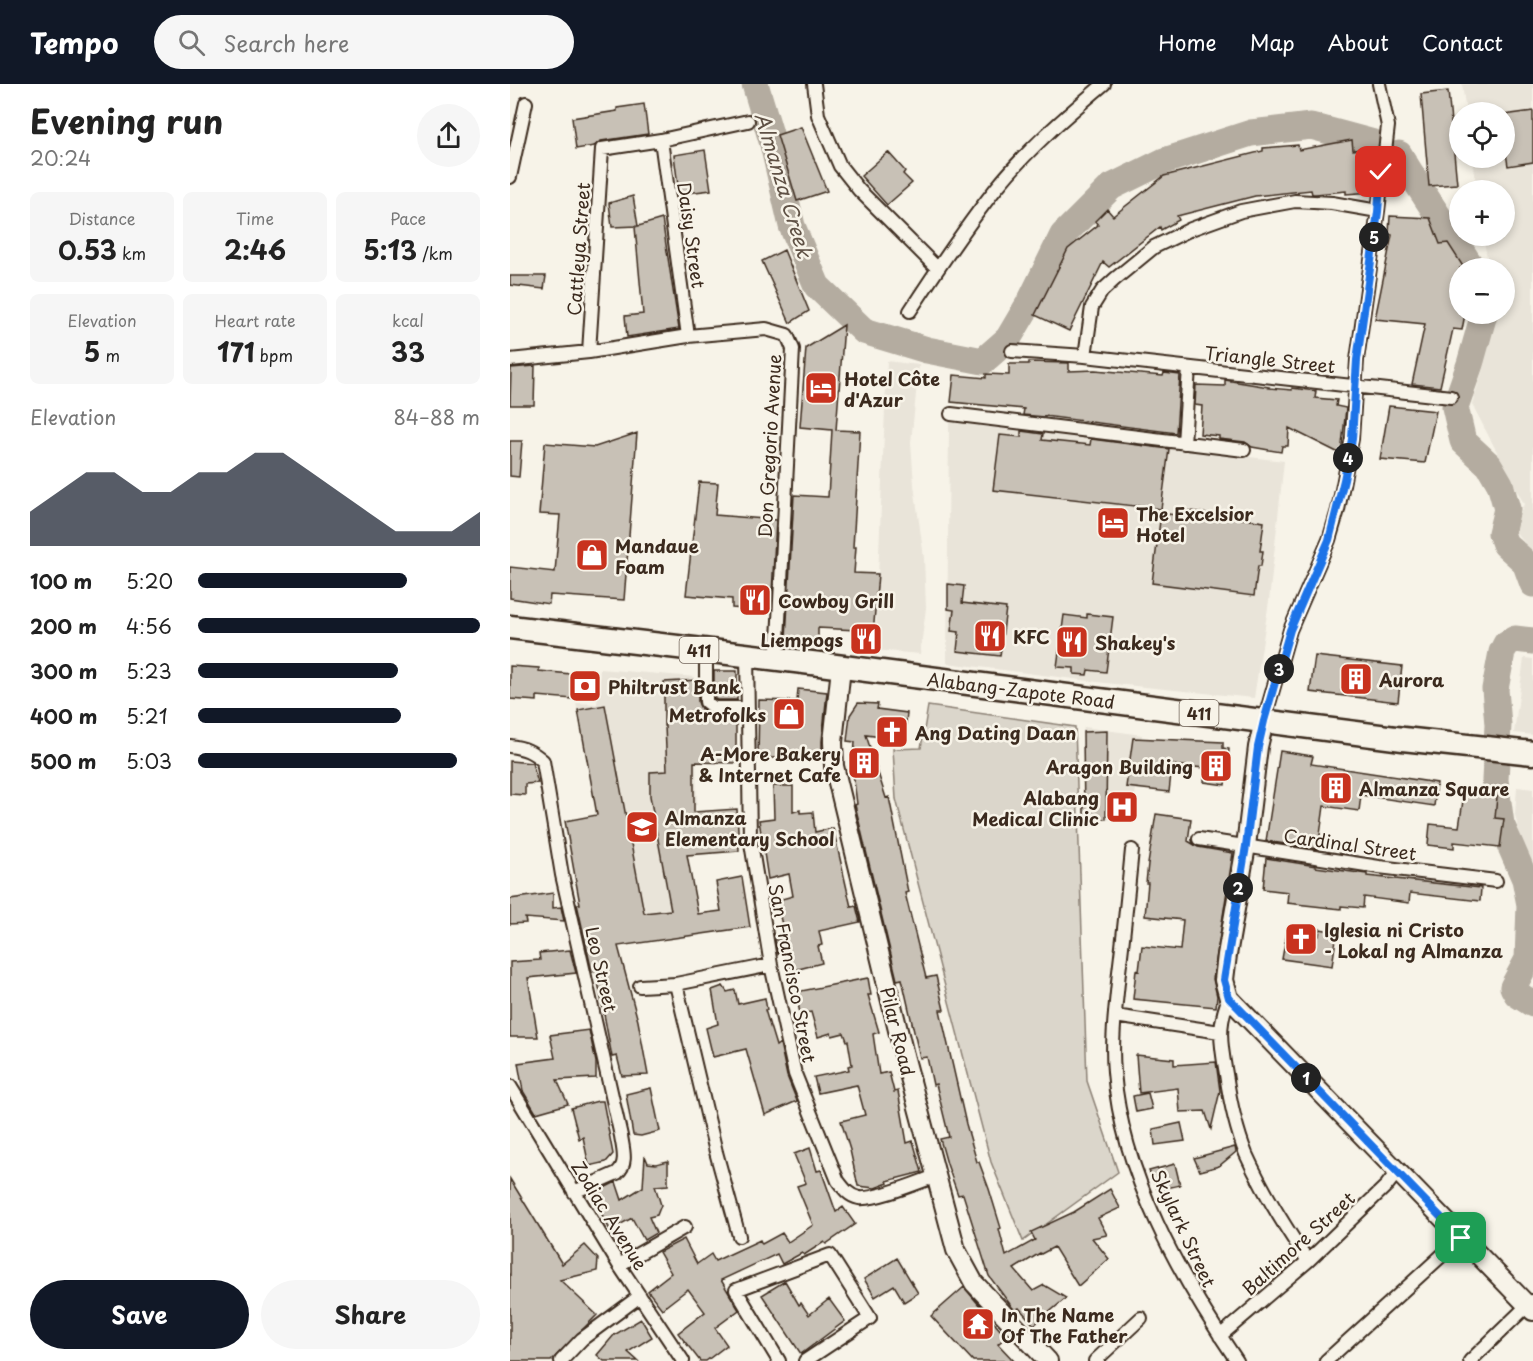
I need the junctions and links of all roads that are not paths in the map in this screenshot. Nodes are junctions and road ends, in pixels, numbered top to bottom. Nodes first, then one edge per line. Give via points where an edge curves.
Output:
1 (814, 84) edge
2 (1104, 84) edge
3 (1379, 84) edge
4 (526, 103) dead end
5 (748, 121) dead end
6 (661, 140) junction
7 (510, 177) edge
8 (1378, 212) junction
9 (938, 269) junction
10 (910, 311) dead end
11 (688, 336) junction
12 (1012, 351) dead end
13 (589, 352) junction
14 (1086, 356) junction
15 (510, 360) edge
16 (1189, 369) junction
17 (1355, 387) junction
18 (1451, 397) dead end
19 (951, 414) dead end
20 (1184, 443) junction
21 (1244, 450) dead end
22 (510, 627) edge
23 (706, 651) junction
24 (747, 655) junction
25 (777, 659) junction
26 (841, 668) junction
27 (748, 708) junction
28 (1264, 721) junction
29 (510, 746) edge
30 (1526, 752) edge
31 (1199, 839) dead end
32 (1246, 846) junction
33 (1132, 850) dead end
34 (1496, 881) dead end
35 (771, 965) junction
36 (676, 984) junction
37 (640, 986) dead end
38 (1229, 998) junction
39 (1114, 1016) junction
40 (1220, 1032) junction
41 (510, 1086) edge
42 (1397, 1172) junction
43 (936, 1176) junction
44 (574, 1192) junction
45 (685, 1227) dead end
46 (739, 1236) dead end
47 (1461, 1238) junction
48 (1308, 1261) junction
49 (619, 1265) junction
50 (640, 1296) junction
51 (1531, 1306) edge
52 (1141, 1318) dead end
53 (1220, 1336) junction
54 (681, 1360) edge
55 (561, 1361) edge
56 (779, 1361) edge
57 (805, 1361) edge
58 (1048, 1361) edge
59 (1095, 1361) edge
60 (1237, 1361) edge
61 (1326, 1361) edge
62 (1470, 1361) edge

1 - 9 street via 818,115 840,166
2 - 9 street via 1048,132 999,185
3 - 8 street via 1388,126
4 - 7 street
5 - 6 street
6 - 11 street, Daisy Street
6 - 13 street, Cattleya Street via 602,149
8 - 14 street via 1295,201 1241,212 1154,247 1114,279 1092,307
8 - 17 street
9 - 10 street
11 - 13 street, Don Gregorio Avenue
11 - 25 street, Don Gregorio Avenue via 766,329 787,335 793,349
12 - 14 street, Triangle Street
13 - 15 street, Don Gregorio Avenue
14 - 16 street, Triangle Street
16 - 17 street, Triangle Street
16 - 20 street
17 - 18 street, Triangle Street
17 - 28 street via 1352,439 1338,510 1290,630
19 - 20 street
20 - 21 street
22 - 23 highway, Alabang-Zapote Road / 411
23 - 24 highway, Alabang-Zapote Road / 411
23 - 27 street via 706,702 714,708
24 - 25 highway, Alabang-Zapote Road / 411
24 - 27 street, San Francisco Street
25 - 26 highway, Alabang-Zapote Road / 411
26 - 28 highway, Alabang-Zapote Road / 411
26 - 43 street, Pilar Road via 834,766
27 - 35 street, San Francisco Street via 750,837
28 - 30 highway, Alabang-Zapote Road / 411
28 - 32 street
29 - 44 street, Leo Street via 533,752 543,761 562,875 625,1160 617,1173
31 - 32 street, Cardinal Street
32 - 34 street, Cardinal Street
32 - 38 street via 1224,980
33 - 39 street, Skylark Street
35 - 36 street
35 - 43 street, San Francisco Street via 795,1074 838,1181 847,1193 871,1197
36 - 37 street
36 - 46 street
38 - 40 street
38 - 42 street
39 - 40 street
39 - 53 street, Skylark Street via 1114,1070 1127,1146 1154,1215
40 - 48 street via 1231,1104 1246,1153 1276,1212
41 - 44 street, Zodiac Avenue
42 - 47 street
42 - 48 street, Baltimore Street
43 - 58 street, Pilar Road via 956,1250 974,1283
44 - 49 street, Zodiac Avenue
45 - 49 street
47 - 51 street
47 - 61 street
48 - 53 street, Baltimore Street
49 - 50 street, Zodiac Avenue
50 - 54 street, Zodiac Avenue
50 - 55 street via 582,1339
51 - 62 street
52 - 59 street
53 - 60 street, Skylark Street
56 - 57 street via 736,1290 830,1255 870,1318

